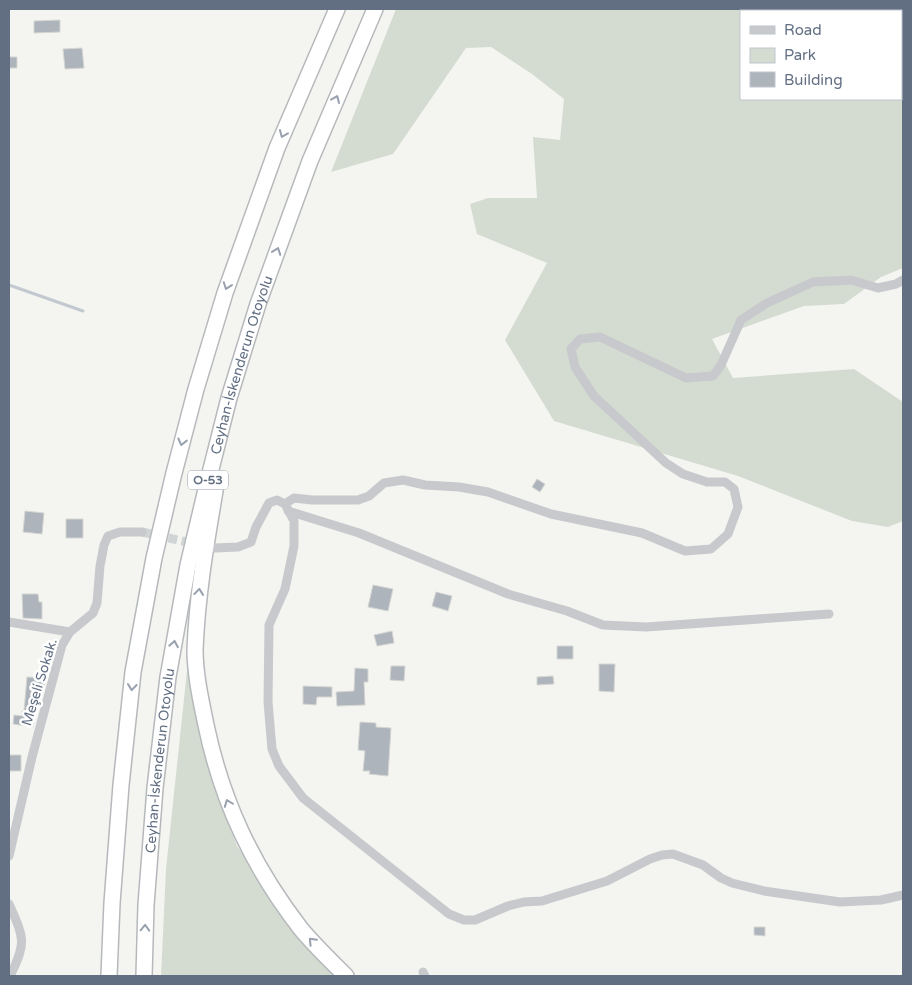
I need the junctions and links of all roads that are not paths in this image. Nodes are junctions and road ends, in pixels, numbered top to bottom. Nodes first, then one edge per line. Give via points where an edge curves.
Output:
1 (338, 9) edge
2 (375, 9) edge
3 (903, 280) edge
4 (258, 304) junction
5 (287, 507) junction
6 (142, 532) tunnel mouth
7 (215, 548) dead end
8 (829, 614) dead end
9 (9, 622) edge
10 (70, 632) junction
11 (9, 856) edge
12 (903, 895) edge
13 (9, 904) edge
14 (10, 976) edge
15 (109, 976) edge
16 (144, 976) edge
17 (346, 976) edge

1 -> 15 highway, O-53 via 277,148 225,293 174,473 133,672 119,804
4 -> 2 highway, Ceyhan-İskenderun Otoyolu / O-53 via 310,161
3 - 5 street via 878,288 851,280 813,282 767,303 741,320 713,376 686,378 600,338 580,339 571,349 575,367 594,396 666,463 683,474 707,482 725,482 734,489 738,507 728,534 711,549 685,551 642,533 552,514 488,492 403,480 384,483 369,496 358,500 294,498
16 -> 4 highway, Ceyhan-İskenderun Otoyolu / O-53 via 155,788 168,677 188,565 208,481
17 -> 4 highway via 303,931 273,891 248,848 227,802 211,750 200,696 195,652 202,566 232,410
5 - 7 street via 277,500 269,503 251,542 238,547
5 - 8 street via 508,594 603,625 646,627
5 - 12 street via 294,522 294,546 285,589 269,625 268,702 272,749 279,766 303,798 449,914 475,920 508,906 542,901 607,881 650,859 673,854 703,865 732,883 764,891 840,902 881,900
6 - 10 street via 120,532 108,536 100,566 98,604 93,613
9 - 10 street
10 - 11 street, Meşeli Sokak. via 62,646
13 - 14 street via 23,942 20,958

